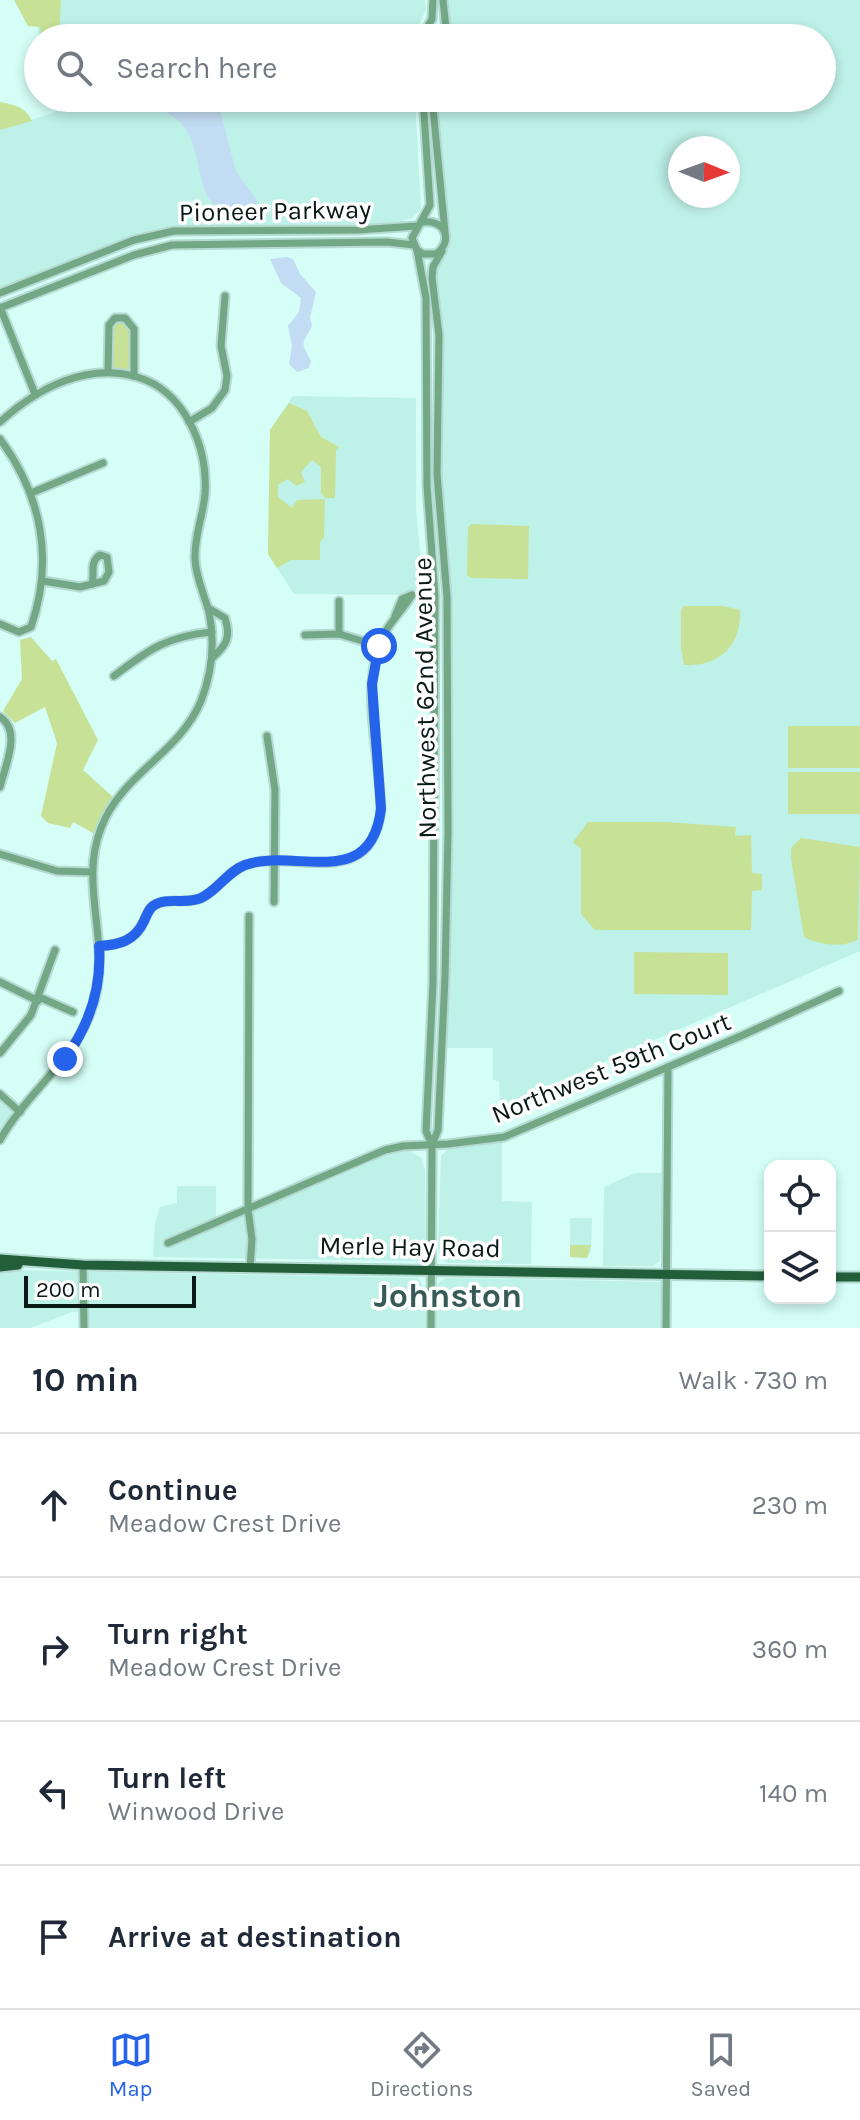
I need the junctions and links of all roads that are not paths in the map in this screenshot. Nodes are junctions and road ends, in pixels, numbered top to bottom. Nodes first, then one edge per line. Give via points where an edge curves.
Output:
1 (433, 0) edge
2 (443, 0) edge
3 (429, 24) edge
4 (445, 24) edge
5 (424, 112) edge
6 (433, 112) edge
7 (420, 224) junction
8 (445, 232) junction
9 (415, 248) junction
10 (442, 251) junction
11 (0, 293) edge
12 (225, 296) dead end
13 (0, 307) edge
14 (108, 372) junction
15 (134, 376) junction
16 (35, 394) junction
17 (0, 422) edge
18 (189, 422) junction
19 (0, 439) edge
20 (103, 463) dead end
21 (31, 493) junction
22 (43, 581) junction
23 (92, 584) dead end
24 (339, 601) dead end
25 (208, 608) junction
26 (395, 616) dead end
27 (0, 624) edge
28 (212, 632) junction
29 (339, 634) junction
30 (305, 635) dead end
31 (379, 646) junction
32 (212, 658) junction
33 (114, 676) dead end
34 (0, 717) edge
35 (267, 736) dead end
36 (0, 787) edge
37 (0, 854) edge
38 (274, 861) junction
39 (91, 872) junction
40 (274, 902) dead end
41 (249, 916) dead end
42 (99, 946) junction
43 (55, 950) dead end
44 (0, 982) edge
45 (839, 991) dead end
46 (39, 999) junction
47 (73, 1012) dead end
48 (0, 1053) edge
49 (668, 1067) junction
50 (0, 1094) edge
51 (20, 1112) junction
52 (0, 1140) edge
53 (432, 1145) junction
54 (248, 1209) junction
55 (168, 1243) dead end
56 (0, 1259) edge
57 (50, 1263) junction
58 (83, 1265) junction
59 (0, 1267) edge
60 (250, 1267) junction
61 (430, 1270) junction
62 (666, 1274) junction
63 (764, 1276) edge
64 (836, 1277) edge
65 (860, 1277) edge
66 (84, 1328) edge
67 (431, 1328) edge
68 (666, 1328) edge

1 - 3 street
2 - 4 street
5 - 7 street via 431,194
6 - 8 street
7 - 8 street via 436,222
7 - 9 street via 412,238
7 - 11 street, Pioneer Parkway via 357,230 174,231 134,240
8 - 10 street
9 - 10 street via 430,256
9 - 13 street, Pioneer Parkway via 387,242 172,245
9 - 53 street, Northwest 62nd Avenue via 427,320 427,486 435,596 433,983 426,1131
10 - 53 street, Northwest 62nd Avenue via 432,278 439,335 437,474 447,597 448,836 438,1130
12 - 18 street via 225,390 212,408
13 - 16 street
14 - 15 street
14 - 15 street via 109,325 115,318 125,318 134,329
14 - 16 street via 77,377
15 - 18 street via 163,390
16 - 17 street
18 - 25 street via 204,469 195,557
19 - 21 street
20 - 21 street
21 - 22 street via 42,535
22 - 23 street
22 - 27 street via 31,627 19,632
24 - 29 street
25 - 28 street
25 - 32 street via 225,618 229,633 225,646
26 - 31 street
28 - 32 street
28 - 33 street via 161,642
29 - 30 street
29 - 31 street
31 - 38 street via 372,684 381,809 373,835 362,850 337,863
32 - 39 street via 201,700 187,726 111,806 96,841
34 - 36 street via 12,735
35 - 38 street via 275,790
37 - 39 street via 57,871
38 - 40 street
38 - 42 street via 241,867 201,898 160,902 130,939
39 - 42 street
41 - 54 street
42 - 51 street via 98,988 89,1018 74,1046
43 - 46 street
44 - 46 street
45 - 49 street, Northwest 59th Court
46 - 47 street
46 - 48 street
49 - 53 street, Northwest 59th Court via 504,1137
49 - 62 street
50 - 51 street
51 - 52 street
53 - 54 street, Northwest 59th Court via 385,1150
53 - 61 street, Northwest 62nd Avenue
54 - 55 street, Northwest 59th Court
54 - 60 street
56 - 57 main road, Merle Hay Road
57 - 58 main road, Merle Hay Road
57 - 59 main road, Merle Hay Road
58 - 60 main road, Merle Hay Road
58 - 66 street
60 - 61 main road, Merle Hay Road
61 - 62 main road, Merle Hay Road
61 - 67 street, Northwest 62nd Avenue
62 - 63 main road, Merle Hay Road
62 - 68 street
64 - 65 main road

